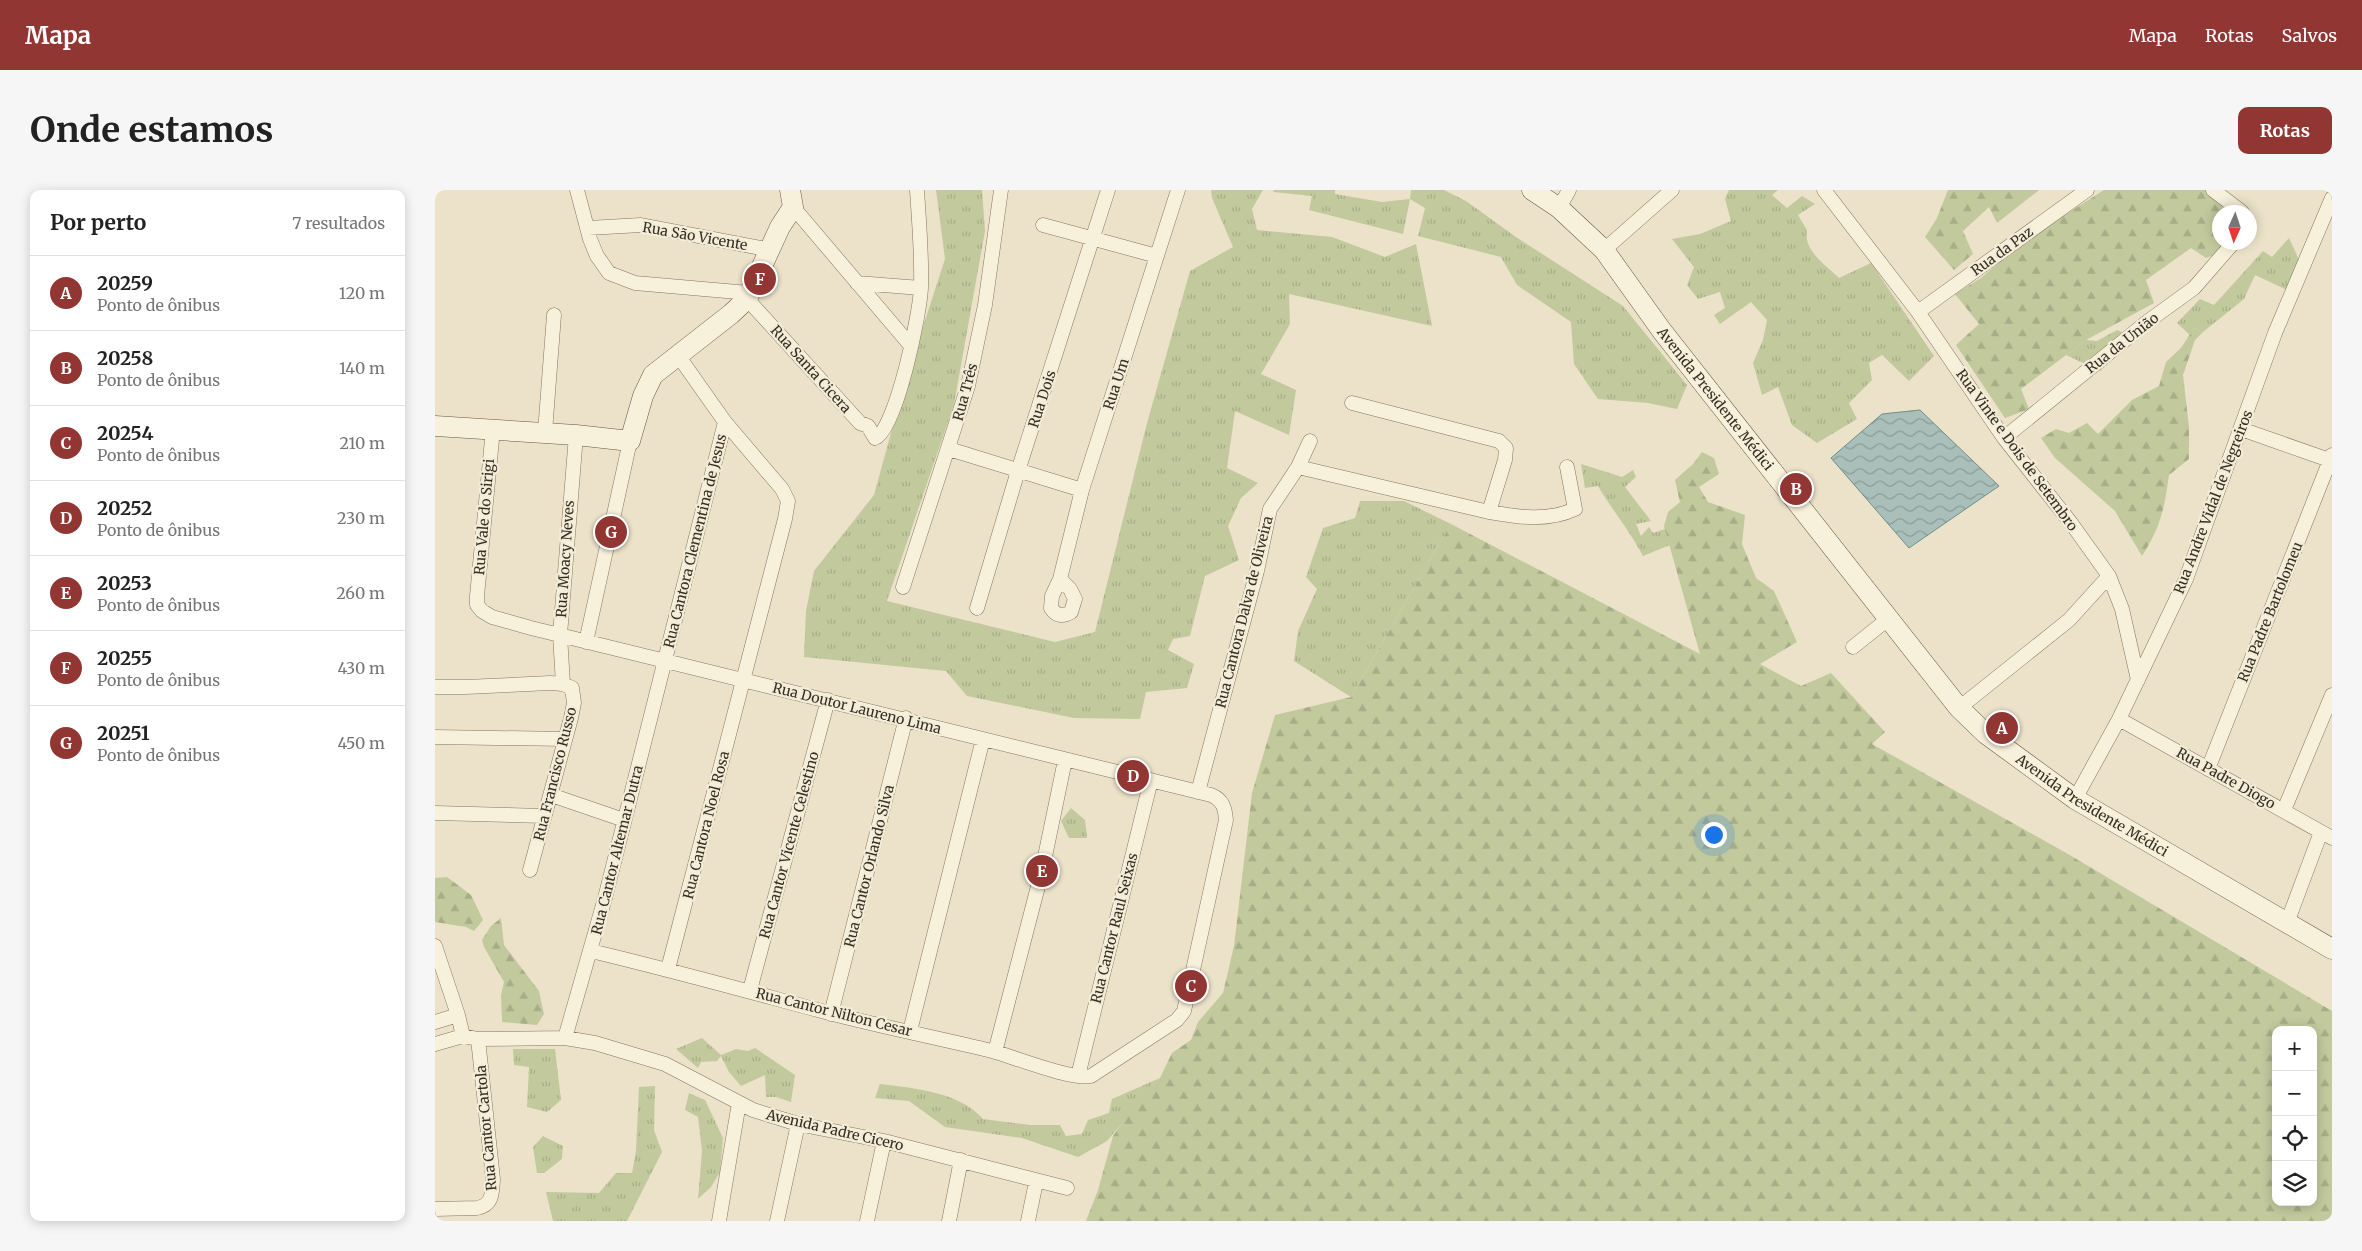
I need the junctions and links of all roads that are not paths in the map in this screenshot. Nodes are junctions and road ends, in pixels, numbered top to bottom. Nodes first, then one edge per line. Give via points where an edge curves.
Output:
1 (577, 190) edge
2 (917, 190) edge
3 (1001, 190) edge
4 (1108, 190) edge
5 (1178, 190) edge
6 (1532, 190) edge
7 (1569, 190) edge
8 (1672, 190) edge
9 (1824, 190) edge
10 (2087, 190) edge
11 (2213, 190) edge
12 (2332, 198) edge
13 (792, 199) edge
14 (2232, 205) edge
15 (1559, 208) junction
16 (1043, 225) dead end
17 (588, 228) junction
18 (1093, 238) junction
19 (771, 250) junction
20 (1605, 250) junction
21 (2227, 250) edge
22 (1157, 256) junction
23 (857, 283) junction
24 (921, 288) junction
25 (748, 296) junction
26 (1918, 312) junction
27 (554, 315) dead end
28 (911, 346) junction
29 (677, 354) junction
30 (1352, 403) dead end
31 (725, 422) junction
32 (435, 426) edge
33 (493, 429) junction
34 (2241, 429) junction
35 (545, 432) junction
36 (576, 435) junction
37 (2004, 438) junction
38 (630, 441) junction
39 (1310, 441) dead end
40 (949, 449) junction
41 (2331, 459) edge
42 (1567, 467) dead end
43 (1298, 468) junction
44 (1018, 471) junction
45 (1082, 490) junction
46 (1489, 512) junction
47 (2109, 576) junction
48 (1060, 579) dead end
49 (903, 587) dead end
50 (477, 605) joint
51 (977, 608) dead end
52 (1888, 619) junction
53 (560, 635) junction
54 (586, 642) junction
55 (1853, 647) dead end
56 (665, 660) junction
57 (743, 680) junction
58 (2138, 680) junction
59 (563, 684) junction
60 (435, 686) edge
61 (2332, 696) edge
62 (828, 700) junction
63 (1959, 708) junction
64 (906, 718) junction
65 (2119, 719) junction
66 (435, 737) edge
67 (565, 738) junction
68 (983, 739) junction
69 (1065, 760) junction
70 (2208, 769) junction
71 (1151, 780) junction
72 (1198, 792) junction
73 (551, 795) junction
74 (2075, 798) junction
75 (2284, 810) junction
76 (435, 813) edge
77 (544, 816) junction
78 (624, 820) junction
79 (2326, 835) edge
80 (530, 870) dead end
81 (2287, 923) junction
82 (435, 946) edge
83 (2332, 949) edge
84 (591, 951) junction
85 (669, 969) junction
86 (750, 990) junction
87 (831, 1014) junction
88 (458, 1015) junction
89 (435, 1022) edge
90 (910, 1031) junction
91 (463, 1036) junction
92 (565, 1038) junction
93 (478, 1039) junction
94 (435, 1044) edge
95 (995, 1052) junction
96 (1078, 1076) junction
97 (739, 1103) junction
98 (798, 1124) junction
99 (884, 1141) junction
100 (961, 1160) junction
101 (1036, 1182) junction
102 (1067, 1188) dead end
103 (435, 1209) edge
104 (719, 1221) edge
105 (777, 1221) edge
106 (867, 1221) edge
107 (949, 1221) edge
108 (1028, 1221) edge

1 - 17 street
2 - 24 street
3 - 40 street, Rua Três via 979,340
4 - 18 street, Rua Dois
5 - 22 street, Rua Um
6 - 15 street, Avenida Presidente Médici
7 - 15 street
8 - 20 street
9 - 26 street, Rua Vinte e Dois de Setembro
10 - 26 street, Rua da Paz
11 - 14 street
12 - 34 street, Rua Andre Vidal de Negreiros via 2275,333
13 - 19 street
13 - 23 street
15 - 20 street, Avenida Presidente Médici
16 - 18 street
17 - 19 street, Rua São Vicente via 641,225
17 - 25 street via 597,256 609,272 619,278
18 - 22 street
18 - 44 street, Rua Dois
19 - 25 street
20 - 52 street, Avenida Presidente Médici via 1662,330
21 - 37 street, Rua da União via 2194,288
22 - 45 street, Rua Um
23 - 24 street
23 - 28 street
24 - 28 street
25 - 28 street, Rua Santa Cicera via 860,422 868,426 875,438 886,425
25 - 29 street via 731,314
26 - 37 street, Rua Vinte e Dois de Setembro
27 - 35 street
29 - 31 street
29 - 38 street via 653,375 648,384
30 - 46 street via 1499,441 1506,448 1505,460
31 - 56 street, Rua Cantora Clementina de Jesus
31 - 57 street, Rua Cantora Noel Rosa via 779,484 788,501
32 - 33 street
33 - 35 street
33 - 50 street, Rua Vale do Sirigi
34 - 41 street
34 - 58 street, Rua Andre Vidal de Negreiros via 2186,579
35 - 36 street
36 - 38 street
36 - 53 street, Rua Moacy Neves
37 - 47 street, Rua Vinte e Dois de Setembro
38 - 54 street
39 - 43 street, Rua Cantora Dalva de Oliveira
40 - 44 street
40 - 49 street, Rua Três
41 - 70 street, Rua Padre Bartolomeu
42 - 46 street via 1575,509 1560,516 1525,518
43 - 46 street
43 - 72 street, Rua Cantora Dalva de Oliveira via 1270,509 1257,571
44 - 45 street
44 - 51 street, Rua Dois
45 - 48 street, Rua Um
47 - 58 street, Rua Vinte e Dois de Setembro via 2122,610
47 - 63 street via 2069,620
50 - 53 street, Rua Doutor Laureno Lima via 493,617
52 - 55 street
52 - 63 street, Avenida Presidente Médici
53 - 54 street, Rua Doutor Laureno Lima
53 - 59 street, Rua Moacy Neves
54 - 56 street, Rua Doutor Laureno Lima
56 - 57 street, Rua Doutor Laureno Lima
56 - 78 street, Rua Cantor Altemar Dutra
57 - 62 street, Rua Doutor Laureno Lima
57 - 85 street, Rua Cantora Noel Rosa
58 - 65 street, Rua Andre Vidal de Negreiros
59 - 60 street
59 - 67 street, Rua Francisco Russo via 571,687 574,695
61 - 75 street
62 - 64 street, Rua Doutor Laureno Lima
62 - 86 street, Rua Cantor Vicente Celestino
63 - 74 street, Avenida Presidente Médici via 1985,734
64 - 68 street, Rua Doutor Laureno Lima
64 - 87 street, Rua Cantor Orlando Silva
65 - 70 street, Rua Padre Diogo
65 - 74 street, Rua Andre Vidal de Negreiros
66 - 67 street
67 - 73 street, Rua Francisco Russo
68 - 69 street, Rua Doutor Laureno Lima
68 - 90 street
69 - 71 street, Rua Doutor Laureno Lima
69 - 95 street via 1042,870
70 - 75 street, Rua Padre Diogo
71 - 72 street, Rua Doutor Laureno Lima
71 - 96 street, Rua Cantor Raul Seixas
72 - 96 street, Rua Doutor Laureno Lima via 1221,800 1226,820 1184,1011 1177,1020 1091,1076
73 - 77 street, Rua Francisco Russo
73 - 78 street
74 - 81 street, Avenida Presidente Médici
75 - 79 street, Rua Padre Diogo
76 - 77 street
77 - 80 street, Rua Francisco Russo
78 - 84 street, Rua Cantor Altemar Dutra
79 - 81 street
81 - 83 street, Avenida Presidente Médici
82 - 88 street
84 - 85 street, Rua Cantor Nilton Cesar
84 - 92 street, Rua Cantor Altemar Dutra
85 - 86 street, Rua Cantor Nilton Cesar
86 - 87 street, Rua Cantor Nilton Cesar
87 - 90 street, Rua Cantor Nilton Cesar
88 - 89 street
88 - 91 street
90 - 95 street, Rua Cantor Nilton Cesar
91 - 93 street, Avenida Padre Cicero
91 - 94 street, Avenida Padre Cicero
92 - 93 street, Avenida Padre Cicero
92 - 97 street, Avenida Padre Cicero via 595,1042 665,1064
93 - 103 street, Rua Cantor Cartola via 493,1179 491,1200 477,1208
95 - 96 street, Rua Cantor Nilton Cesar
97 - 98 street, Avenida Padre Cicero
97 - 104 street
98 - 99 street, Avenida Padre Cicero
98 - 105 street
99 - 100 street, Avenida Padre Cicero
99 - 106 street
100 - 101 street, Avenida Padre Cicero
100 - 107 street
101 - 102 street, Avenida Padre Cicero
101 - 108 street

